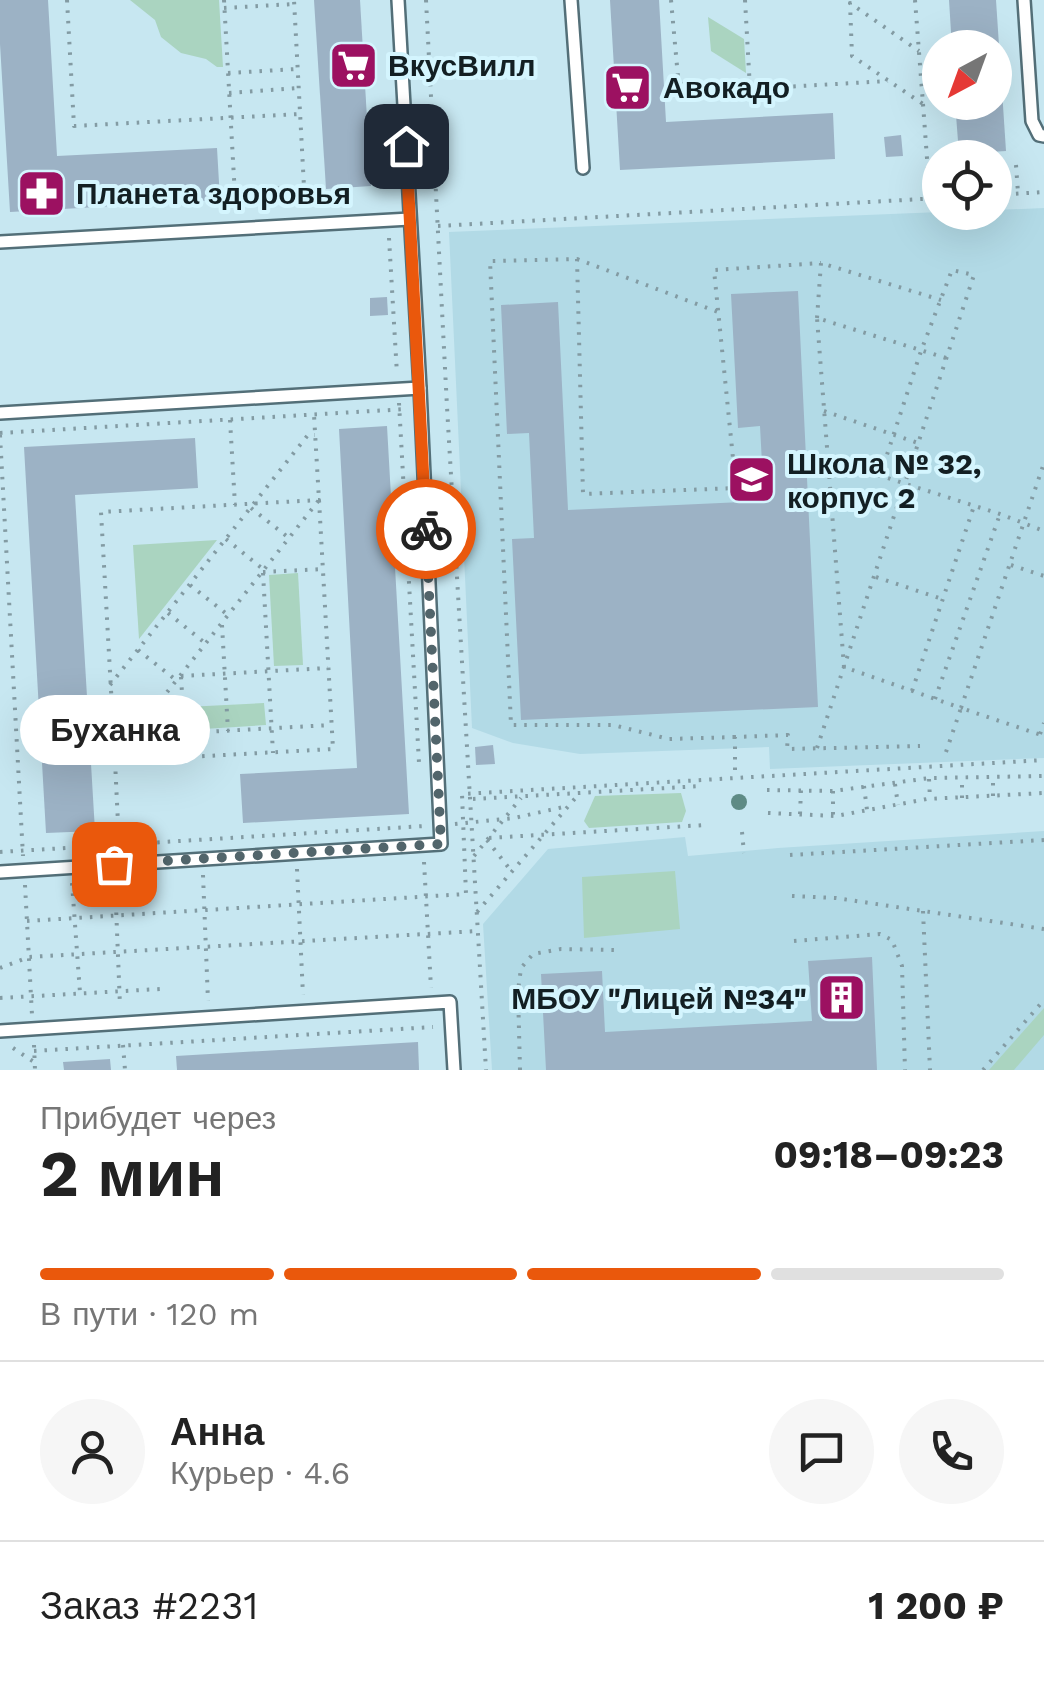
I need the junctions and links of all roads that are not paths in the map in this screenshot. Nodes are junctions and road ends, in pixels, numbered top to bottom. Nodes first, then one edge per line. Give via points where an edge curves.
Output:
1 (398, 0) edge
2 (570, 0) edge
3 (1024, 0) edge
4 (1044, 136) edge
5 (582, 168) dead end
6 (410, 219) junction
7 (0, 242) edge
8 (420, 388) junction
9 (0, 413) edge
10 (0, 872) edge
11 (0, 1031) edge
12 (454, 1070) edge

1 - 6 lane
2 - 5 lane
3 - 4 lane via 1032,121
6 - 7 lane
6 - 8 lane
8 - 9 lane
8 - 10 lane via 441,844
11 - 12 lane via 450,1002

